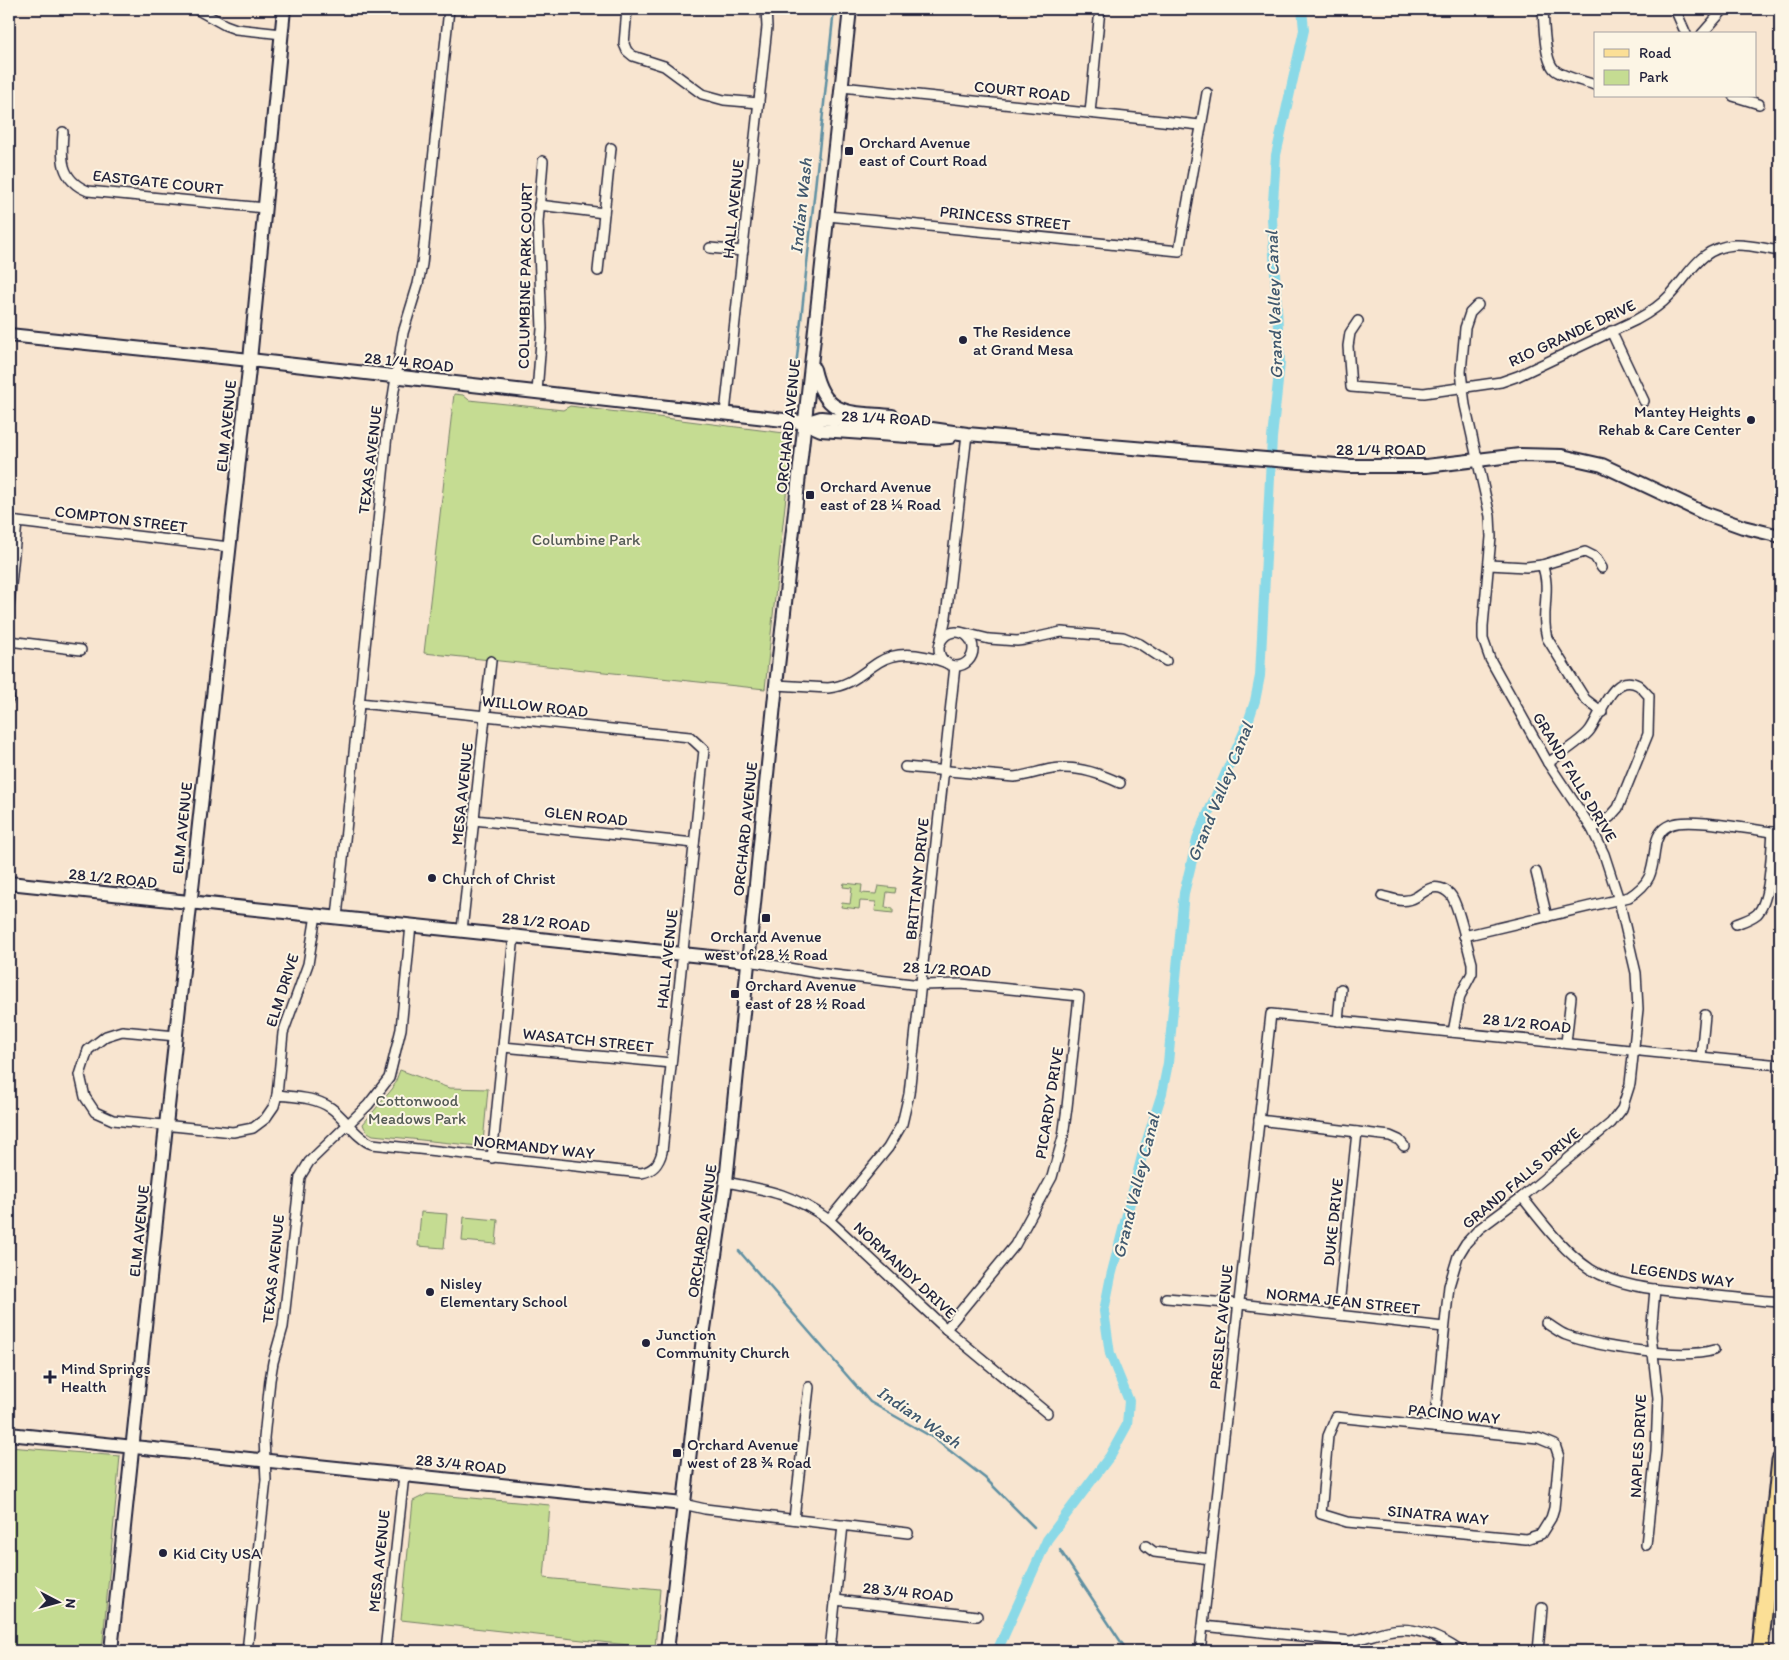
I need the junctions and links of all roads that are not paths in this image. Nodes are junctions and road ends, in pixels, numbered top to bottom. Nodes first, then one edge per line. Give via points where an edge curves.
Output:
1 (196, 9) edge
2 (284, 9) edge
3 (449, 9) edge
4 (627, 9) edge
5 (766, 9) edge
6 (850, 9) edge
7 (1100, 9) edge
8 (1543, 9) edge
9 (1675, 9) edge
10 (1724, 9) edge
11 (1685, 32) edge
12 (1704, 32) edge
13 (282, 34) junction
14 (1594, 85) edge
15 (842, 87) junction
16 (1207, 93) dead end
17 (1740, 98) edge
18 (759, 103) junction
19 (1759, 104) dead end
20 (1090, 113) junction
21 (1200, 125) junction
22 (63, 132) dead end
23 (611, 148) dead end
24 (543, 161) dead end
25 (539, 205) junction
26 (265, 208) junction
27 (604, 213) junction
28 (828, 216) junction
29 (710, 248) dead end
30 (743, 251) junction
31 (1780, 251) edge
32 (598, 271) dead end
33 (1478, 305) dead end
34 (1358, 321) dead end
35 (1611, 331) junction
36 (9, 335) edge
37 (813, 352) junction
38 (250, 360) junction
39 (396, 377) junction
40 (1463, 387) junction
41 (537, 392) junction
42 (1644, 400) dead end
43 (725, 413) junction
44 (805, 423) junction
45 (932, 428) junction
46 (967, 434) junction
47 (1478, 460) junction
48 (13, 521) edge
49 (1780, 536) edge
50 (229, 547) junction
51 (1488, 565) junction
52 (1542, 565) junction
53 (1602, 568) dead end
54 (9, 606) edge
55 (960, 632) junction
56 (9, 642) edge
57 (940, 644) junction
58 (81, 650) dead end
59 (491, 661) dead end
60 (1166, 661) dead end
61 (951, 664) junction
62 (776, 685) junction
63 (359, 703) junction
64 (1602, 712) junction
65 (485, 716) junction
66 (704, 750) joint
67 (1548, 763) junction
68 (905, 767) dead end
69 (944, 771) junction
70 (1120, 783) dead end
71 (474, 820) junction
72 (1592, 829) junction
73 (1777, 833) edge
74 (694, 843) junction
75 (1536, 872) dead end
76 (9, 883) edge
77 (1382, 896) dead end
78 (1619, 900) junction
79 (190, 902) junction
80 (316, 915) junction
81 (337, 917) junction
82 (1547, 917) junction
83 (1736, 924) dead end
84 (412, 925) junction
85 (462, 930) junction
86 (514, 935) junction
87 (1464, 936) junction
88 (683, 953) junction
89 (749, 961) junction
90 (921, 985) junction
91 (1341, 989) dead end
92 (1079, 996) joint
93 (1571, 997) dead end
94 (1271, 1014) joint
95 (1705, 1015) dead end
96 (1338, 1020) junction
97 (1453, 1032) junction
98 (176, 1036) junction
99 (1566, 1044) junction
100 (503, 1047) junction
101 (1634, 1050) junction
102 (1701, 1057) junction
103 (671, 1063) junction
104 (1780, 1065) edge
105 (277, 1095) junction
106 (1259, 1120) junction
107 (348, 1124) junction
108 (166, 1126) junction
109 (1357, 1132) junction
110 (1404, 1146) dead end
111 (492, 1158) junction
112 (653, 1169) joint
113 (726, 1182) junction
114 (1522, 1197) junction
115 (829, 1220) junction
116 (1655, 1289) junction
117 (1166, 1298) dead end
118 (1780, 1302) edge
119 (1239, 1304) junction
120 (1338, 1315) junction
121 (1546, 1323) dead end
122 (1444, 1327) junction
123 (946, 1329) junction
124 (1714, 1350) dead end
125 (1653, 1351) junction
126 (809, 1387) dead end
127 (1047, 1413) dead end
128 (1434, 1427) junction
129 (9, 1434) edge
130 (133, 1447) junction
131 (265, 1460) junction
132 (1780, 1460) edge
133 (404, 1475) junction
134 (1779, 1480) edge
135 (683, 1504) junction
136 (1321, 1514) joint
137 (794, 1519) junction
138 (1547, 1524) joint
139 (843, 1525) junction
140 (908, 1533) dead end
141 (1646, 1545) dead end
142 (1146, 1546) dead end
143 (1210, 1559) junction
144 (835, 1600) junction
145 (1542, 1608) dead end
146 (978, 1616) dead end
147 (1203, 1626) junction
148 (1201, 1643) dead end
149 (111, 1651) edge
150 (247, 1651) edge
151 (385, 1651) edge
152 (667, 1651) edge
153 (830, 1651) edge
154 (1460, 1651) edge
155 (1538, 1651) edge
156 (1760, 1651) edge

1 - 13 street via 236,29
2 - 13 street, ELM AVENUE
3 - 39 street, TEXAS AVENUE via 422,264 403,333
4 - 18 street via 624,44 633,56 664,66 702,94
5 - 18 street, HALL AVENUE
6 - 15 street, ORCHARD AVENUE
7 - 20 street
8 - 14 street via 1550,65 1556,71
9 - 11 street
10 - 12 street
13 - 26 street, ELM AVENUE
15 - 20 street, COURT ROAD
15 - 28 street, ORCHARD AVENUE
16 - 21 street
17 - 19 street
18 - 30 street, HALL AVENUE
20 - 21 street, COURT ROAD
21 - 28 street, PRINCESS STREET via 1179,251
22 - 26 street, EASTGATE COURT via 61,156 64,168 73,182 88,191
23 - 27 street
24 - 25 street, COLUMBINE PARK COURT
25 - 27 street
25 - 41 street, COLUMBINE PARK COURT via 542,329
26 - 38 street, ELM AVENUE
27 - 32 street
28 - 37 street, ORCHARD AVENUE
29 - 30 street
30 - 43 street, HALL AVENUE
31 - 35 street, RIO GRANDE DRIVE via 1735,245 1708,253 1696,262 1663,302 1636,320
33 - 40 street, GRAND FALLS DRIVE via 1470,313 1465,328 1461,372
34 - 40 street, RIO GRANDE DRIVE via 1350,333 1348,346 1351,387 1424,393
35 - 40 street, RIO GRANDE DRIVE via 1509,380
35 - 42 street
36 - 38 street, 28 1/4 ROAD
37 - 44 street, ORCHARD AVENUE
37 - 45 street via 820,389 835,407 844,412 900,417
38 - 39 street, 28 1/4 ROAD
38 - 50 street, ELM AVENUE
39 - 41 street, 28 1/4 ROAD
39 - 63 street, TEXAS AVENUE
40 - 47 street, GRAND FALLS DRIVE
41 - 43 street, 28 1/4 ROAD
43 - 44 street, 28 1/4 ROAD
44 - 45 street, 28 1/4 ROAD via 821,418
44 - 46 street, 28 1/4 ROAD via 821,430 936,438
44 - 62 street, ORCHARD AVENUE
45 - 46 street, 28 1/4 ROAD
46 - 47 street, 28 1/4 ROAD via 1348,466 1426,466
46 - 57 street via 946,617
47 - 49 street, 28 1/4 ROAD via 1536,455 1589,462 1618,471 1704,513
47 - 51 street, GRAND FALLS DRIVE via 1490,516
48 - 50 street, COMPTON STREET
48 - 54 street
50 - 79 street, ELM AVENUE
51 - 52 street
51 - 67 street, GRAND FALLS DRIVE via 1483,626 1485,647
52 - 53 street via 1585,552 1595,557
52 - 64 street via 1547,589 1544,628 1547,638 1585,699
55 - 57 street via 950,633
55 - 60 street via 1017,641 1061,632 1123,637
55 - 61 street via 970,638 973,654 966,663
56 - 58 street
57 - 61 street via 940,652
59 - 65 street, MESA AVENUE
61 - 62 street via 925,656 902,655 880,661 856,679 836,687
61 - 69 street, BRITTANY DRIVE
62 - 89 street, ORCHARD AVENUE
63 - 65 street, WILLOW ROAD
63 - 81 street, TEXAS AVENUE
64 - 67 street via 1590,731
64 - 72 street via 1610,693 1622,684 1639,686 1649,696 1648,734 1618,808
65 - 66 street, WILLOW ROAD via 690,737
65 - 71 street, MESA AVENUE
66 - 74 street, HALL AVENUE
67 - 72 street, GRAND FALLS DRIVE
68 - 69 street
69 - 70 street via 1014,777 1065,768 1097,773
69 - 90 street, BRITTANY DRIVE
71 - 74 street, GLEN ROAD
71 - 85 street, MESA AVENUE
72 - 78 street, GRAND FALLS DRIVE
73 - 78 street via 1707,824 1671,824 1658,834 1649,879 1630,897
73 - 83 street via 1762,908 1748,920
74 - 88 street, HALL AVENUE
75 - 82 street
76 - 79 street, 28 1/2 ROAD
77 - 87 street via 1410,901 1426,890 1444,889 1456,904
78 - 82 street
78 - 101 street, GRAND FALLS DRIVE via 1638,991
79 - 80 street, 28 1/2 ROAD
79 - 98 street, ELM AVENUE
80 - 81 street, 28 1/2 ROAD
80 - 105 street, ELM DRIVE via 308,964 283,1033
81 - 84 street, 28 1/2 ROAD
82 - 87 street
84 - 85 street, 28 1/2 ROAD
84 - 107 street, TEXAS AVENUE via 401,1029 389,1078
85 - 86 street, 28 1/2 ROAD
86 - 88 street, 28 1/2 ROAD
86 - 100 street
87 - 97 street via 1472,973 1460,996
88 - 89 street, 28 1/2 ROAD
88 - 103 street, HALL AVENUE
89 - 90 street, 28 1/2 ROAD
89 - 113 street, ORCHARD AVENUE
90 - 92 street, 28 1/2 ROAD via 961,984
90 - 115 street, BRITTANY DRIVE via 909,1094 902,1124 888,1148
91 - 96 street
92 - 123 street, PICARDY DRIVE via 1063,1137 1052,1177 1015,1245
93 - 99 street
94 - 96 street, 28 1/2 ROAD
94 - 106 street, PRESLEY AVENUE
95 - 102 street
96 - 97 street, 28 1/2 ROAD
97 - 99 street, 28 1/2 ROAD
98 - 108 street, ELM AVENUE
98 - 108 street via 122,1030 106,1036 88,1050 80,1075 85,1097 95,1112 113,1120
99 - 101 street, 28 1/2 ROAD
100 - 103 street, WASATCH STREET
100 - 111 street
101 - 102 street, 28 1/2 ROAD
101 - 114 street, GRAND FALLS DRIVE via 1626,1099 1611,1124
102 - 104 street, 28 1/2 ROAD
103 - 112 street, HALL AVENUE via 662,1152
105 - 107 street, NORMANDY WAY via 322,1103
105 - 108 street, ELM DRIVE via 265,1119 244,1131
106 - 109 street
106 - 119 street, PRESLEY AVENUE
107 - 111 street, NORMANDY WAY via 372,1144
107 - 131 street, TEXAS AVENUE via 309,1162 300,1177 283,1327 270,1380
108 - 130 street, ELM AVENUE
109 - 110 street via 1390,1136
109 - 120 street, DUKE DRIVE
111 - 112 street, NORMANDY WAY via 634,1172
113 - 115 street, NORMANDY DRIVE via 787,1195
113 - 135 street, ORCHARD AVENUE
114 - 116 street, LEGENDS WAY via 1562,1244 1590,1268 1622,1282
114 - 122 street, GRAND FALLS DRIVE via 1479,1229 1458,1256 1449,1286
115 - 123 street, NORMANDY DRIVE
116 - 118 street, LEGENDS WAY
116 - 125 street, NAPLES DRIVE
117 - 119 street, NORMA JEAN STREET
119 - 120 street, NORMA JEAN STREET
119 - 143 street, PRESLEY AVENUE
120 - 122 street, NORMA JEAN STREET
121 - 125 street via 1564,1334 1592,1343
122 - 128 street, GRAND FALLS DRIVE
123 - 127 street, NORMANDY DRIVE
124 - 125 street via 1703,1354
125 - 141 street, NAPLES DRIVE via 1658,1398
126 - 137 street
128 - 136 street, PACINO WAY via 1336,1417 1328,1436
128 - 138 street, PACINO WAY via 1538,1438 1555,1445 1559,1457 1554,1508
129 - 130 street, 28 3/4 ROAD
130 - 131 street, 28 3/4 ROAD
130 - 149 street, ELM AVENUE
131 - 133 street, 28 3/4 ROAD
131 - 150 street, TEXAS AVENUE via 266,1480
132 - 134 main road
133 - 135 street, 28 3/4 ROAD
133 - 151 street, MESA AVENUE
134 - 156 main road
135 - 137 street, 28 3/4 ROAD
135 - 152 street, ORCHARD AVENUE
136 - 138 street, SINATRA WAY via 1347,1522 1526,1539 1541,1534
137 - 139 street, 28 3/4 ROAD
139 - 140 street, 28 3/4 ROAD
139 - 144 street
142 - 143 street via 1154,1552
143 - 147 street, PRESLEY AVENUE
144 - 146 street, 28 3/4 ROAD
144 - 153 street
145 - 155 street
147 - 148 street, PRESLEY AVENUE
147 - 154 street via 1350,1641 1400,1629 1421,1632

